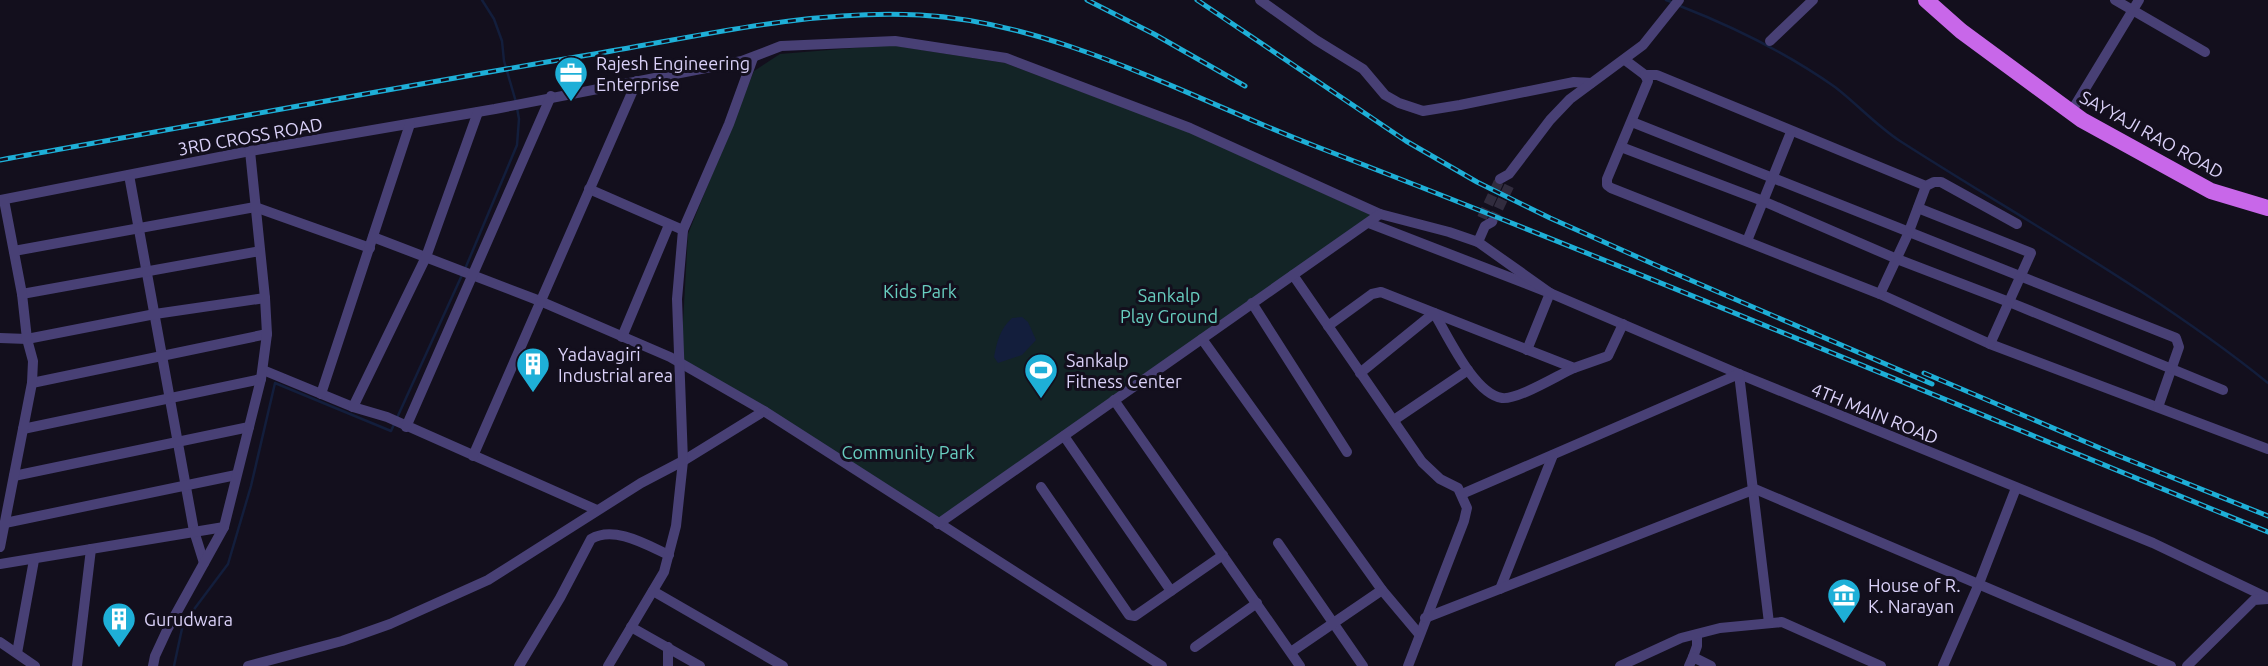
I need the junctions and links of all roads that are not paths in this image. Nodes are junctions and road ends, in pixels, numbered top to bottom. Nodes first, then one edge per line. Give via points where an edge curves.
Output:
1 (1260, 0) edge
2 (1679, 0) edge
3 (1813, 0) edge
4 (1926, 0) edge
5 (2115, 0) edge
6 (2138, 0) edge
7 (2132, 11) junction
8 (1770, 41) dead end
9 (2205, 52) dead end
10 (752, 58) junction
11 (1625, 60) junction
12 (1645, 75) junction
13 (637, 81) junction
14 (1591, 83) junction
15 (551, 96) junction
16 (478, 112) junction
17 (2071, 112) junction
18 (1632, 122) junction
19 (410, 124) junction
20 (1791, 132) junction
21 (1621, 147) junction
22 (250, 151) junction
23 (129, 175) junction
24 (1773, 177) junction
25 (1506, 179) tunnel mouth
26 (1926, 186) junction
27 (589, 189) junction
28 (2, 200) edge
29 (1763, 201) junction
30 (255, 207) junction
31 (1918, 208) junction
32 (2268, 208) edge
33 (1380, 215) junction
34 (1486, 222) tunnel mouth
35 (1369, 223) junction
36 (2017, 224) dead end
37 (669, 225) junction
38 (139, 229) junction
39 (683, 230) junction
40 (1908, 234) junction
41 (1747, 241) junction
42 (1478, 242) junction
43 (372, 243) junction
44 (14, 251) junction
45 (260, 251) junction
46 (426, 257) junction
47 (1897, 259) junction
48 (147, 271) junction
49 (471, 275) junction
50 (1293, 275) junction
51 (2020, 278) junction
52 (1550, 293) junction
53 (22, 294) junction
54 (1880, 294) junction
55 (265, 298) junction
56 (540, 301) junction
57 (2009, 302) junction
58 (1252, 303) junction
59 (1434, 313) junction
60 (155, 314) junction
61 (1623, 324) junction
62 (1328, 326) junction
63 (267, 334) junction
64 (622, 337) junction
65 (0, 338) edge
66 (1202, 339) junction
67 (27, 340) junction
68 (1990, 344) junction
69 (1527, 350) junction
70 (163, 355) junction
71 (678, 361) junction
72 (1574, 368) junction
73 (2172, 368) junction
74 (1468, 370) junction
75 (1360, 373) junction
76 (264, 374) junction
77 (1739, 374) junction
78 (32, 383) junction
79 (2223, 390) dead end
80 (321, 394) junction
81 (171, 398) junction
82 (1114, 400) junction
83 (353, 407) junction
84 (2158, 407) junction
85 (764, 411) junction
86 (1394, 420) junction
87 (404, 426) junction
88 (249, 427) junction
89 (23, 429) junction
90 (1064, 436) junction
91 (179, 442) junction
92 (2268, 449) edge
93 (1347, 452) dead end
94 (1553, 455) junction
95 (473, 456) junction
96 (683, 461) junction
97 (236, 475) junction
98 (14, 476) junction
99 (187, 486) junction
100 (1041, 487) dead end
101 (2016, 488) junction
102 (1755, 489) junction
103 (1462, 494) junction
104 (597, 510) junction
105 (584, 519) junction
106 (5, 523) junction
107 (939, 524) junction
108 (224, 527) junction
109 (194, 531) junction
110 (595, 536) junction
111 (1279, 543) dead end
112 (0, 547) edge
113 (91, 549) junction
114 (669, 555) junction
115 (1223, 555) junction
116 (34, 560) junction
117 (204, 563) junction
118 (0, 564) edge
119 (1978, 586) junction
120 (1500, 589) junction
121 (1382, 590) junction
122 (653, 591) junction
123 (1171, 591) junction
124 (2268, 599) edge
125 (1256, 603) junction
126 (1425, 618) junction
127 (1332, 622) junction
128 (1769, 623) junction
129 (631, 627) junction
130 (1419, 634) junction
131 (1696, 636) junction
132 (0, 642) edge
133 (667, 647) junction
134 (1195, 647) dead end
135 (1291, 652) junction
136 (17, 653) junction
137 (1691, 662) edge
138 (1634, 663) edge
139 (35, 666) edge
140 (77, 666) edge
141 (153, 666) edge
142 (250, 666) edge
143 (519, 666) edge
144 (608, 666) edge
145 (668, 666) edge
146 (700, 666) edge
147 (783, 666) edge
148 (1163, 666) edge
149 (1300, 666) edge
150 (1363, 666) edge
151 (1408, 666) edge
152 (1620, 666) edge
153 (1711, 666) edge
154 (1881, 666) edge
155 (1943, 666) edge
156 (2171, 666) edge
157 (2187, 666) edge

1 - 14 street via 1363,69 1385,95 1423,111 1574,82
2 - 11 street
3 - 8 street
4 - 17 main road, SAYYAJI RAO ROAD
5 - 7 street
6 - 7 street
7 - 9 street
7 - 17 street
10 - 13 street, 3RD CROSS ROAD
10 - 33 street, 4TH MAIN ROAD via 781,46 895,41 1006,58 1190,128
10 - 39 street
11 - 12 street
11 - 14 street
12 - 18 street via 1646,88
12 - 20 street via 1657,75
13 - 15 street, 3RD CROSS ROAD
13 - 27 street
14 - 25 street via 1550,120
15 - 16 street, 3RD CROSS ROAD
15 - 49 street
16 - 19 street, 3RD CROSS ROAD
16 - 46 street
17 - 32 main road, SAYYAJI RAO ROAD via 2211,191
18 - 21 street
18 - 24 street
19 - 22 street, 3RD CROSS ROAD
19 - 43 street
20 - 24 street
20 - 26 street
21 - 29 street
21 - 41 street via 1607,185
22 - 23 street, 3RD CROSS ROAD
22 - 30 street
23 - 28 street, 3RD CROSS ROAD
23 - 38 street
24 - 29 street
24 - 40 street
26 - 31 street
26 - 36 street via 1941,181
27 - 37 street
27 - 56 street
28 - 44 street
29 - 41 street
29 - 47 street
30 - 38 street
30 - 43 street
30 - 45 street
31 - 40 street
31 - 51 street via 2031,253
33 - 35 street
33 - 42 street, 4TH MAIN ROAD
34 - 42 street
35 - 50 street
35 - 52 street
37 - 39 street
37 - 64 street
38 - 44 street
38 - 48 street
39 - 71 street
40 - 47 street
40 - 51 street
41 - 54 street
42 - 52 street, 4TH MAIN ROAD
43 - 46 street
43 - 80 street
44 - 53 street
45 - 48 street
45 - 55 street
46 - 49 street
46 - 83 street
47 - 54 street
47 - 57 street
48 - 53 street
48 - 60 street
49 - 56 street
49 - 87 street
50 - 58 street
50 - 62 street
51 - 57 street
51 - 73 street via 2176,338 2179,347
52 - 61 street, 4TH MAIN ROAD
52 - 69 street
53 - 67 street
54 - 68 street
55 - 60 street
55 - 63 street
56 - 64 street
56 - 95 street
57 - 68 street
57 - 73 street
58 - 66 street
58 - 93 street
59 - 62 street via 1381,292
59 - 69 street
59 - 74 street
59 - 75 street
60 - 67 street
60 - 70 street
61 - 72 street via 1608,356
61 - 77 street, 4TH MAIN ROAD
62 - 75 street
63 - 70 street
63 - 76 street
64 - 71 street
65 - 67 street
66 - 82 street
66 - 121 street
67 - 78 street via 33,361
68 - 84 street
69 - 72 street
70 - 78 street
70 - 81 street
71 - 85 street
71 - 96 street
72 - 74 street via 1503,398 1483,387
73 - 79 street
73 - 84 street
74 - 86 street
75 - 86 street
76 - 80 street
76 - 81 street
76 - 88 street
77 - 94 street
77 - 101 street, 4TH MAIN ROAD
77 - 102 street
78 - 89 street
80 - 83 street
81 - 89 street
81 - 91 street
82 - 90 street
82 - 115 street
83 - 87 street
84 - 92 street
85 - 96 street
85 - 107 street
86 - 103 street via 1433,474
87 - 95 street
88 - 91 street
88 - 97 street
89 - 98 street
90 - 107 street
90 - 123 street
91 - 98 street
91 - 99 street
94 - 103 street
94 - 120 street
95 - 104 street
96 - 104 street
96 - 114 street
97 - 99 street
97 - 108 street
98 - 106 street
99 - 106 street
99 - 109 street
100 - 123 street via 1129,615 1135,616
101 - 119 street
101 - 124 street, 4TH MAIN ROAD via 2153,543
102 - 119 street
102 - 120 street
102 - 128 street
103 - 126 street via 1467,508 1464,521
104 - 105 street
105 - 110 street
105 - 142 street via 488,580 436,604 342,640
106 - 112 street
107 - 148 street
108 - 109 street
108 - 117 street
109 - 113 street
109 - 117 street
110 - 114 street via 634,539
110 - 143 street
111 - 127 street
113 - 116 street
113 - 140 street
114 - 122 street
115 - 123 street
115 - 125 street
116 - 118 street
116 - 136 street
117 - 141 street
119 - 155 street
119 - 156 street
120 - 126 street
121 - 127 street
121 - 130 street
122 - 129 street
122 - 147 street
124 - 157 street via 2254,600
125 - 134 street
125 - 135 street
126 - 130 street
127 - 135 street
127 - 150 street
128 - 131 street via 1720,628
128 - 154 street via 1782,622
129 - 133 street
129 - 144 street
130 - 151 street
131 - 137 street
131 - 138 street via 1681,638
132 - 136 street
133 - 145 street
133 - 146 street
135 - 149 street
136 - 139 street
137 - 153 street
138 - 152 street

